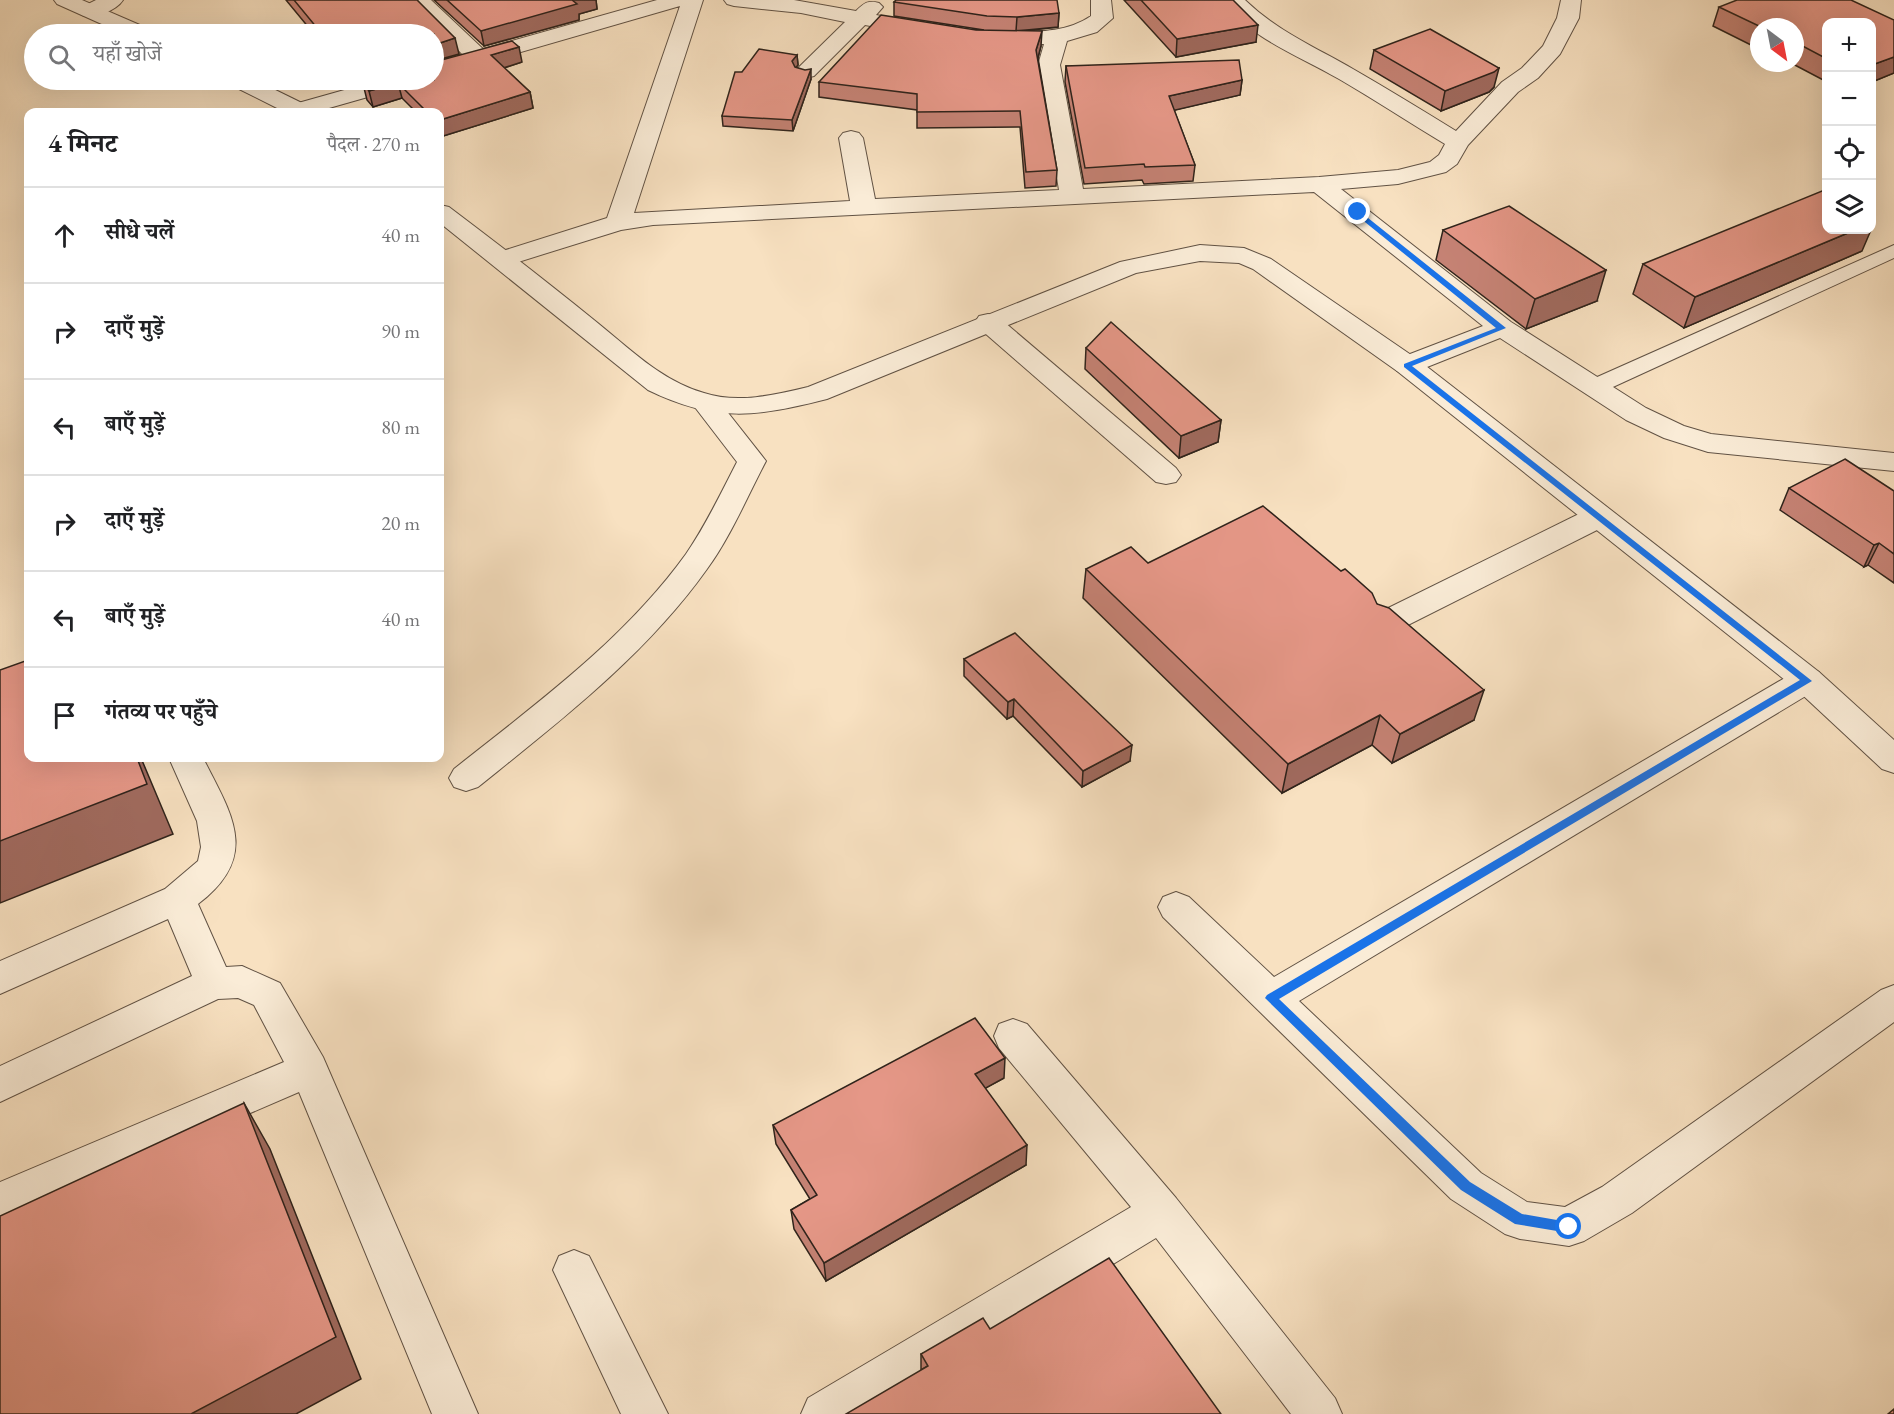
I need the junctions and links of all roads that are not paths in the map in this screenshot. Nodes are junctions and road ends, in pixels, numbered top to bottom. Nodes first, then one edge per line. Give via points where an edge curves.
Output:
1 (64, 0) edge
2 (113, 0) edge
3 (419, 0) edge
4 (680, 0) edge
5 (693, 0) edge
6 (734, 0) edge
7 (880, 0) edge
8 (1101, 0) edge
9 (1233, 0) edge
10 (1571, 0) edge
11 (89, 11) junction
12 (858, 18) junction
13 (118, 24) edge
14 (444, 24) edge
15 (444, 24) edge
16 (941, 33) edge
17 (972, 36) edge
18 (1058, 37) junction
19 (478, 57) junction
20 (444, 67) edge
21 (806, 71) edge
22 (259, 90) edge
23 (369, 90) edge
24 (294, 108) edge
25 (310, 108) edge
26 (851, 138) dead end
27 (1458, 142) junction
28 (1319, 184) junction
29 (1073, 198) junction
30 (864, 208) junction
31 (444, 215) edge
32 (618, 223) junction
33 (1894, 251) edge
34 (502, 259) junction
35 (988, 322) junction
36 (1502, 328) junction
37 (1407, 365) junction
38 (1594, 387) junction
39 (708, 406) junction
40 (1894, 462) edge
41 (1166, 475) dead end
42 (1598, 517) junction
43 (1383, 624) edge
44 (1807, 681) junction
45 (1894, 760) edge
46 (188, 762) edge
47 (466, 778) dead end
48 (178, 899) junction
49 (1176, 907) dead end
50 (0, 978) edge
51 (214, 983) junction
52 (1271, 998) junction
53 (1894, 1001) edge
54 (1013, 1036) dead end
55 (309, 1069) junction
56 (0, 1086) edge
57 (0, 1202) edge
58 (1161, 1212) junction
59 (574, 1270) dead end
60 (455, 1414) edge
61 (645, 1414) edge
62 (824, 1414) edge
63 (1319, 1414) edge

1 - 11 street
2 - 11 street
3 - 14 street
4 - 19 street
5 - 32 street
6 - 12 street
7 - 12 street
8 - 18 street via 1102,18 1089,27
9 - 27 street via 1274,35
10 - 27 street via 1568,18 1552,49
11 - 13 street
12 - 16 street
12 - 21 street
15 - 19 street
17 - 18 street via 1010,40
18 - 29 street via 1049,65
19 - 20 street
22 - 24 street
23 - 25 street
26 - 30 street
27 - 28 street via 1449,159 1438,167 1398,177
28 - 29 street
28 - 36 street
29 - 30 street
30 - 32 street via 697,214
31 - 34 street
32 - 34 street
33 - 38 lane
34 - 39 street via 658,384
35 - 37 street via 1129,267 1200,253 1221,253 1244,256 1262,264
35 - 39 street via 816,393 778,403
35 - 41 street
36 - 37 street
36 - 38 street
37 - 42 street
38 - 40 street via 1636,414 1708,443
39 - 47 street via 752,461 697,560 648,622 571,694
42 - 43 street
42 - 44 street
44 - 45 street
44 - 52 street
46 - 48 street via 218,829 216,860 200,881
48 - 50 street
48 - 51 street
49 - 52 street
51 - 55 street via 242,982 267,994
51 - 56 street
52 - 53 street via 1466,1186 1520,1220 1569,1227 1617,1200
54 - 58 street
55 - 57 street
55 - 60 street
58 - 62 street
58 - 63 street
59 - 61 street

